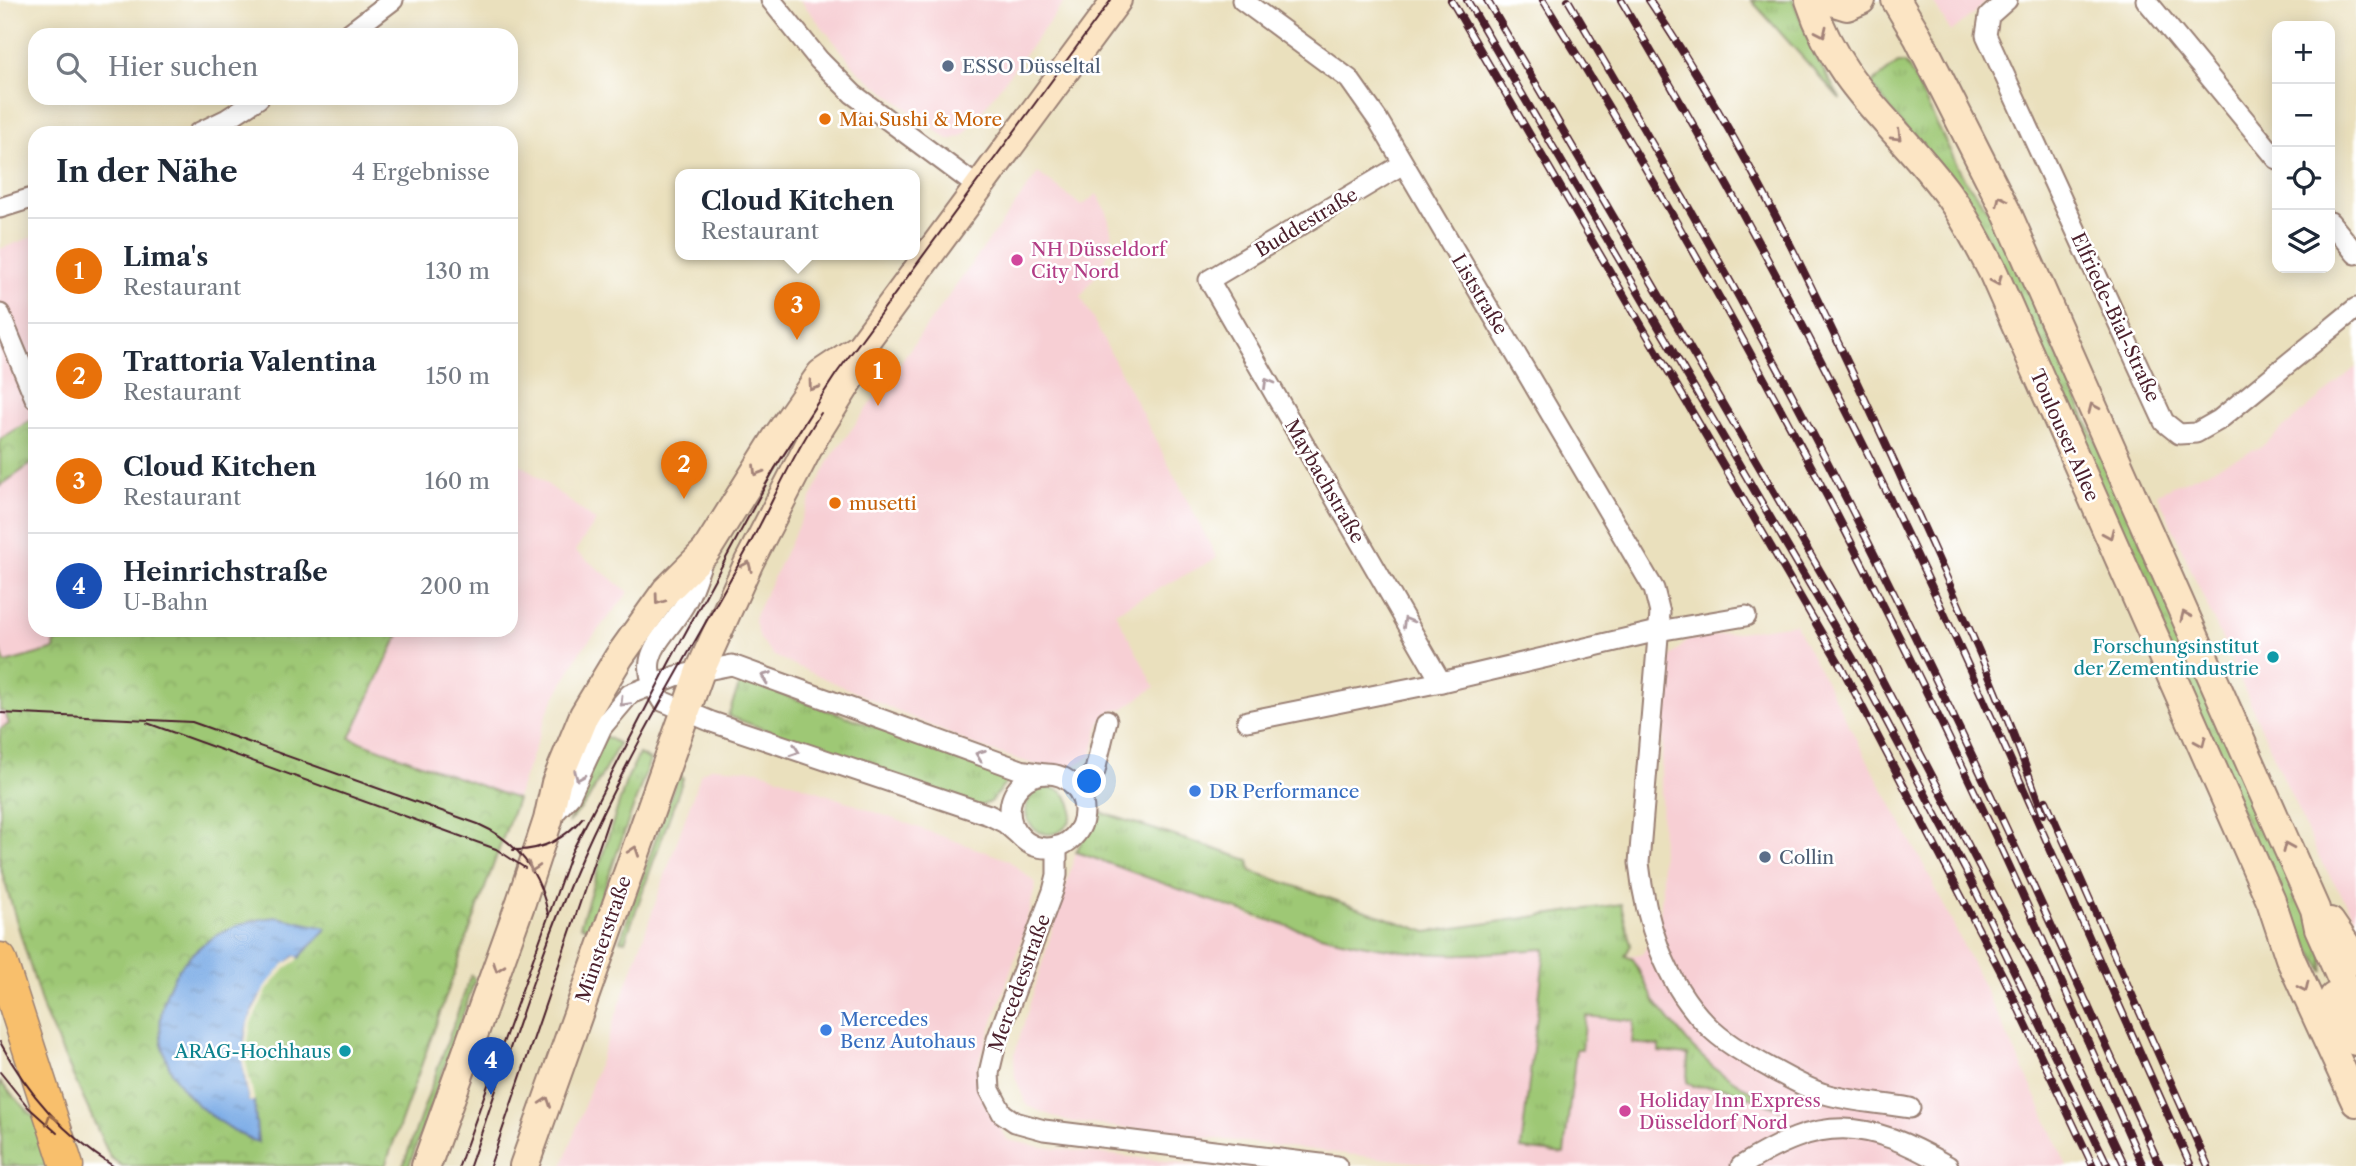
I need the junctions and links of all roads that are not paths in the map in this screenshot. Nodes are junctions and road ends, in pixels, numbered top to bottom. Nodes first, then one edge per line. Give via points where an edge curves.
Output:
1 (393, 0) edge
2 (771, 0) edge
3 (1117, 0) edge
4 (1242, 0) edge
5 (1810, 0) edge
6 (1828, 0) edge
7 (1861, 0) edge
8 (1896, 0) edge
9 (2007, 0) edge
10 (2146, 0) edge
11 (356, 28) edge
12 (252, 105) edge
13 (232, 126) edge
14 (2272, 153) edge
15 (1403, 164) junction
16 (978, 187) junction
17 (28, 199) edge
18 (0, 208) edge
19 (2335, 228) edge
20 (2356, 254) edge
21 (1209, 280) joint
22 (2356, 308) edge
23 (0, 314) edge
24 (860, 348) junction
25 (28, 381) edge
26 (706, 551) junction
27 (1746, 616) dead end
28 (721, 629) junction
29 (1658, 631) junction
30 (732, 665) junction
31 (700, 671) junction
32 (1441, 682) junction
33 (652, 686) junction
34 (684, 712) junction
35 (1107, 720) dead end
36 (1247, 721) dead end
37 (1045, 774) junction
38 (1078, 790) junction
39 (548, 820) junction
40 (1020, 836) junction
41 (1058, 846) junction
42 (2272, 901) junction
43 (2315, 909) junction
44 (0, 959) edge
45 (2356, 960) edge
46 (2356, 1011) edge
47 (2356, 1041) edge
48 (2356, 1102) edge
49 (1910, 1108) dead end
50 (67, 1166) edge
51 (426, 1166) edge
52 (524, 1166) edge
53 (1338, 1166) edge
54 (1741, 1166) edge
55 (1948, 1166) edge

1 - 11 street
2 - 16 street via 819,61 853,94
3 - 16 main road, Münsterstraße
4 - 15 street, Liststraße via 1349,79
5 -> 42 main road, Toulouser Allee via 1820,31 1852,85 1945,190 1993,272
6 - 7 main road via 1839,6
43 -> 8 main road, Toulouser Allee via 2006,211
9 - 22 street, Elfriede-Bial-Straße via 1989,16 1986,36 2164,422 2179,433 2196,433 2219,420
10 - 14 street
12 - 13 street
15 - 21 street, Buddestraße
15 - 29 street, Liststraße via 1654,589 1659,603
16 - 24 main road, Münsterstraße
17 - 18 street
19 - 20 street
32 -> 21 street, Maybachstraße
23 - 25 street
24 -> 26 main road, Münsterstraße via 821,374
28 -> 24 main road, Münsterstraße via 749,562 813,438 851,377
26 - 33 street, Münsterstraße via 687,601 656,644 648,673
26 -> 39 main road, Münsterstraße via 666,591 593,698 560,772
27 - 29 street
28 - 30 street
28 - 31 main road, Münsterstraße
29 - 32 street
29 - 49 street, Liststraße via 1639,863 1653,934 1680,990 1706,1024 1790,1079 1825,1094
30 - 31 street
37 -> 30 street via 1021,771
31 - 33 street, Münsterstraße
31 - 34 main road, Münsterstraße
32 - 36 street
33 - 34 street via 662,701
33 -> 39 street, Münsterstraße via 630,694 603,726 570,796
34 -> 40 street via 989,815
52 -> 34 main road, Münsterstraße
35 - 38 street via 1095,771
37 - 38 street via 1063,778
37 - 40 street via 1026,781 1013,797 1011,817
38 - 41 street via 1084,807 1081,826
39 -> 51 main road, Münsterstraße
40 - 41 street via 1041,847
41 - 53 street, Mercedesstraße via 1053,891 991,1059 990,1090 1002,1113 1044,1130
42 - 47 main road via 2317,967
42 -> 48 main road via 2290,958
43 - 45 main road via 2330,922
43 - 46 main road
50 -> 44 main road
54 - 55 street via 1797,1135 1846,1126 1905,1143

